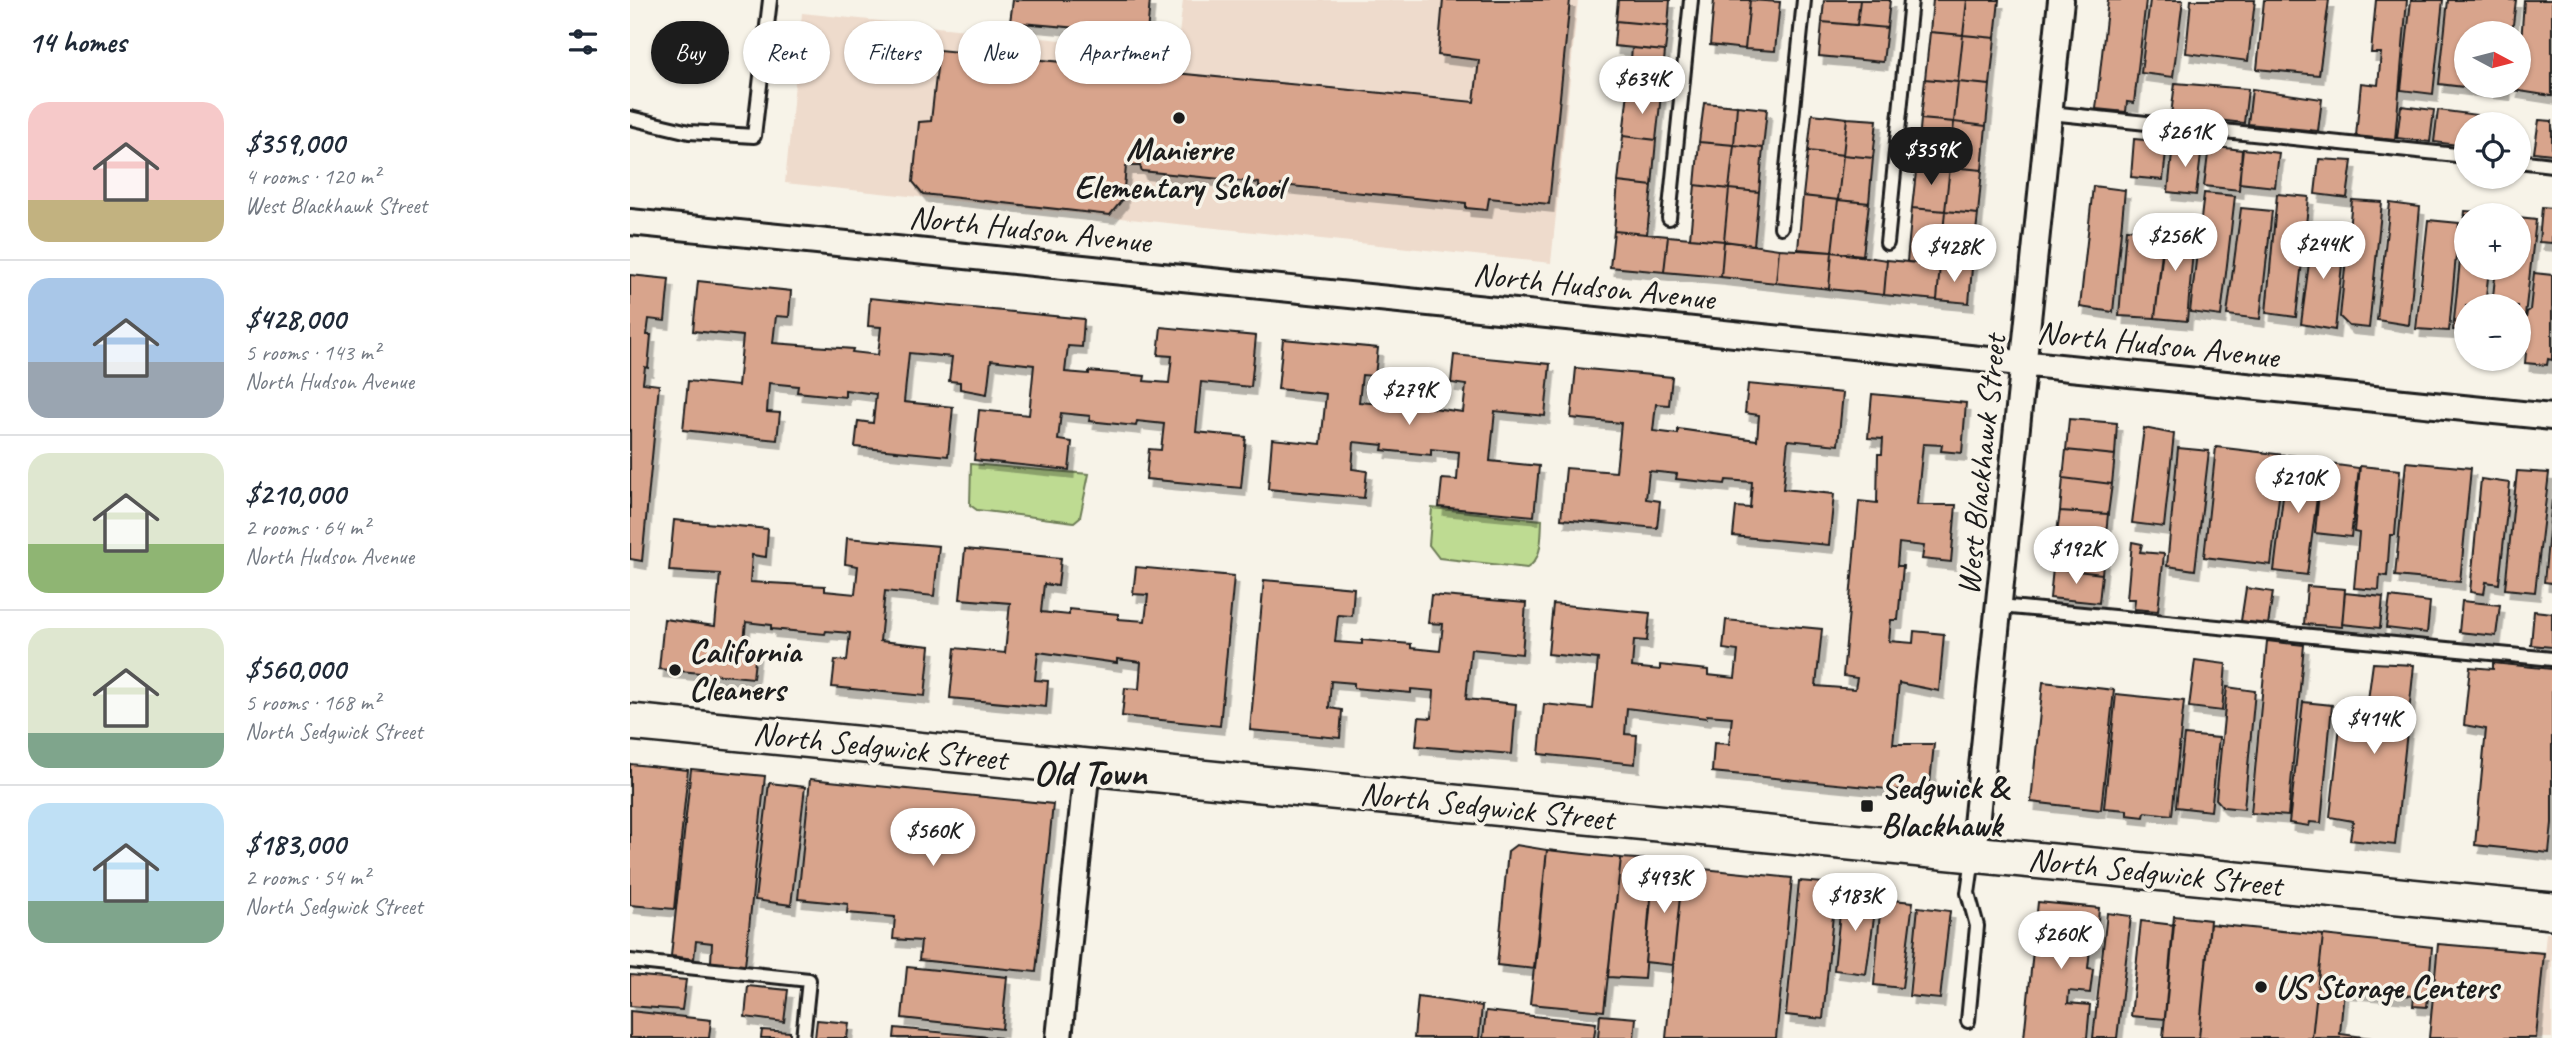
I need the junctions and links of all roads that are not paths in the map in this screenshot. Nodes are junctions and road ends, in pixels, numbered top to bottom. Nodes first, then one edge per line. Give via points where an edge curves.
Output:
1 (770, 0) edge
2 (1691, 0) edge
3 (1804, 0) edge
4 (1911, 0) edge
5 (2061, 0) edge
6 (2050, 113) junction
7 (630, 118) edge
8 (2454, 155) edge
9 (2531, 163) edge
10 (2552, 165) edge
11 (1669, 218) dead end
12 (630, 222) edge
13 (1781, 227) dead end
14 (1887, 243) dead end
15 (2026, 363) junction
16 (2552, 417) edge
17 (2000, 606) junction
18 (2552, 659) edge
19 (630, 722) edge
20 (1087, 767) junction
21 (1973, 854) junction
22 (2552, 911) edge
23 (630, 961) edge
24 (1968, 1021) dead end
25 (803, 1038) edge
26 (1059, 1038) edge

1 - 7 lane via 754,136 689,132
2 - 11 lane
3 - 13 lane
4 - 14 lane
5 - 6 street, West Blackhawk Street
6 - 8 lane
6 - 15 street, West Blackhawk Street
9 - 10 lane
12 - 15 street, North Hudson Avenue
15 - 16 street, North Hudson Avenue
15 - 17 street, West Blackhawk Street
17 - 18 lane
17 - 21 street, West Blackhawk Street
19 - 20 street, North Sedgwick Street
20 - 21 street, North Sedgwick Street
20 - 26 street
21 - 22 street, North Sedgwick Street
21 - 24 lane via 1968,894 1977,926
23 - 25 lane via 809,980

